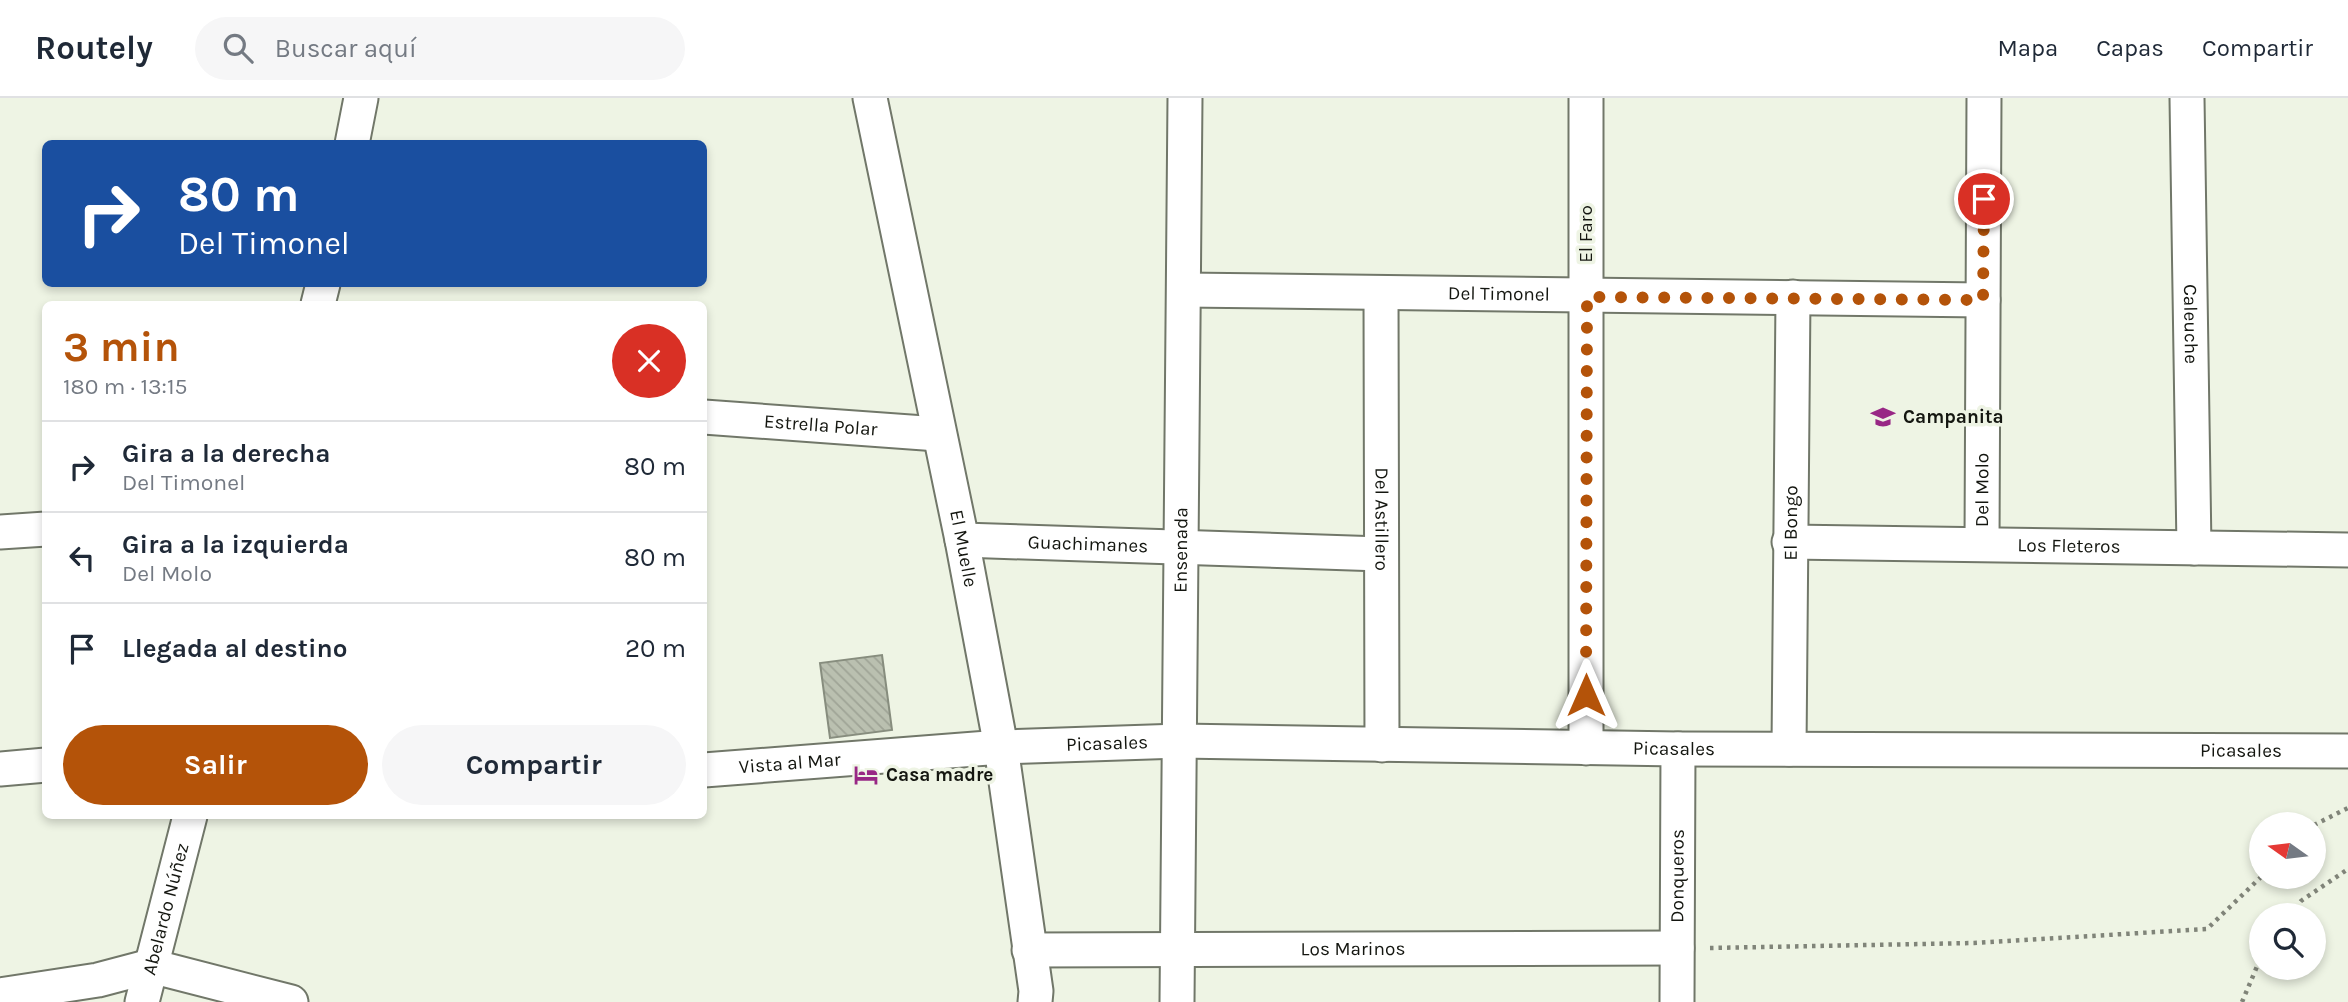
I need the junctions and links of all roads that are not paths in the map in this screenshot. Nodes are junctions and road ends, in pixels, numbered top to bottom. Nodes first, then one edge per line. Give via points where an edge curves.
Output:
1 (361, 98) edge
2 (870, 98) edge
3 (1185, 98) edge
4 (1586, 98) edge
5 (1984, 98) edge
6 (2187, 98) edge
7 (353, 140) edge
8 (1184, 290) junction
9 (1381, 293) junction
10 (1587, 297) junction
11 (1793, 297) junction
12 (1983, 300) junction
13 (707, 417) edge
14 (938, 434) junction
15 (42, 529) edge
16 (0, 532) edge
17 (962, 540) junction
18 (1789, 542) junction
19 (1982, 544) junction
20 (1182, 547) junction
21 (2194, 548) junction
22 (2348, 550) edge
23 (1381, 554) junction
24 (1180, 741) junction
25 (1381, 745) junction
26 (1001, 747) junction
27 (1586, 748) junction
28 (1678, 749) junction
29 (1789, 749) junction
30 (2348, 751) edge
31 (42, 765) edge
32 (0, 769) edge
33 (707, 770) edge
34 (189, 819) edge
35 (1178, 947) junction
36 (1677, 948) junction
37 (1030, 950) junction
38 (151, 966) junction
39 (0, 995) edge
40 (142, 1002) edge
41 (291, 1002) edge
42 (1035, 1002) edge
43 (1177, 1002) edge
44 (1677, 1002) edge

1 - 7 street
2 - 14 street, El Muelle
3 - 8 street, Ensenada
4 - 10 street, El Faro
5 - 12 street, Del Molo
6 - 21 street, Caleuche
8 - 9 street, Del Timonel
8 - 20 street, Ensenada
9 - 10 street, Del Timonel
9 - 23 street, Del Astillero
10 - 11 street, Del Timonel
10 - 27 street, El Faro
11 - 12 street, Del Timonel
11 - 18 street, El Bongo
12 - 19 street, Del Molo
13 - 14 street, Estrella Polar
14 - 17 street, El Muelle
15 - 16 street
17 - 20 street, Guachimanes
17 - 26 street, El Muelle
18 - 19 street, Los Fleteros
18 - 29 street, El Bongo
19 - 21 street, Los Fleteros
20 - 23 street, Guachimanes
20 - 24 street, Ensenada
21 - 22 street, Los Fleteros
23 - 25 street, Del Astillero
24 - 25 street, Picasales
24 - 26 street, Picasales
24 - 35 street, Ensenada
25 - 27 street, Picasales
26 - 33 street, Vista al Mar
26 - 37 street, El Muelle
27 - 28 street, Picasales
28 - 29 street, Picasales
28 - 36 street, Donqueros
29 - 30 street, Picasales
31 - 32 street
34 - 38 street, Abelardo Núñez
35 - 36 street, Los Marinos
35 - 37 street, Los Marinos
35 - 43 street, Ensenada
36 - 44 street, Donqueros
37 - 42 street, El Muelle
38 - 39 street via 98,980
38 - 40 street, Abelardo Núñez
38 - 41 street

